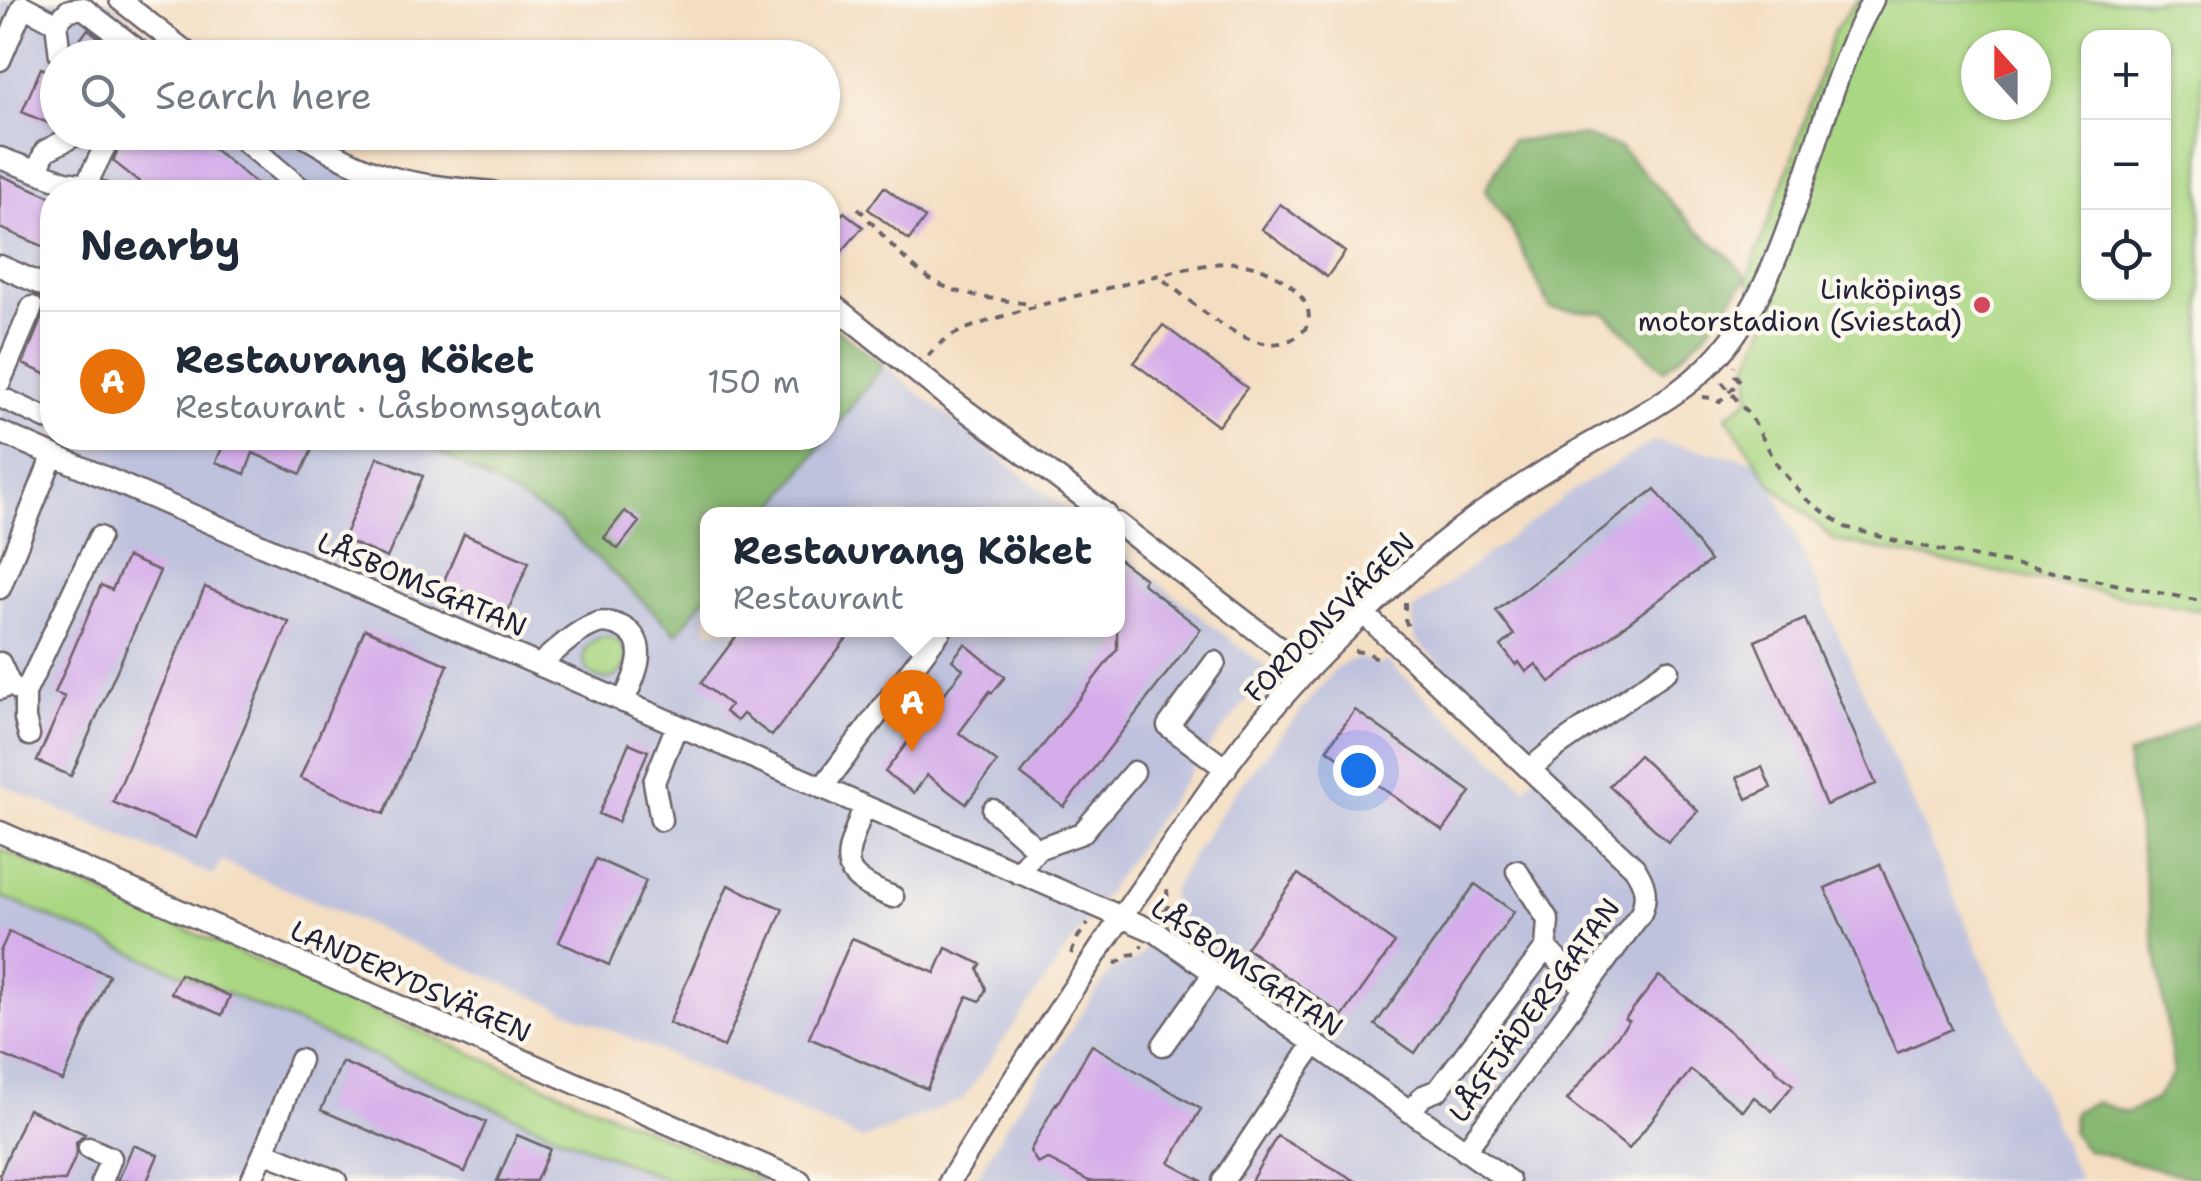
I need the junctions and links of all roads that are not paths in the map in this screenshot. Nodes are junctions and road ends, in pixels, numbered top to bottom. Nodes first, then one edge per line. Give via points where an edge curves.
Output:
1 (120, 0) edge
2 (1873, 0) edge
3 (56, 23) junction
4 (5, 35) edge
5 (58, 40) edge
6 (125, 40) edge
7 (171, 40) edge
8 (0, 60) edge
9 (47, 150) edge
10 (106, 150) edge
11 (255, 150) edge
12 (328, 150) edge
13 (0, 158) edge
14 (38, 172) junction
15 (60, 180) edge
16 (96, 180) edge
17 (291, 180) edge
18 (403, 180) edge
19 (0, 266) edge
20 (40, 284) edge
21 (32, 307) dead end
22 (840, 311) edge
23 (0, 382) edge
24 (0, 397) edge
25 (40, 415) edge
26 (0, 432) edge
27 (40, 449) edge
28 (41, 450) edge
29 (53, 455) junction
30 (1097, 507) edge
31 (1125, 529) edge
32 (99, 536) dead end
33 (0, 588) edge
34 (1363, 613) junction
35 (936, 637) edge
36 (1215, 662) dead end
37 (0, 663) edge
38 (540, 664) junction
39 (1307, 669) junction
40 (1668, 670) dead end
41 (12, 689) edge
42 (623, 702) junction
43 (677, 725) junction
44 (28, 735) dead end
45 (1226, 769) junction
46 (1530, 770) junction
47 (1134, 772) dead end
48 (822, 788) junction
49 (864, 806) junction
50 (994, 810) dead end
51 (661, 820) dead end
52 (0, 832) edge
53 (1037, 850) junction
54 (1517, 871) dead end
55 (1018, 873) junction
56 (892, 897) dead end
57 (1121, 917) junction
58 (1546, 948) junction
59 (1214, 974) junction
60 (1585, 989) junction
61 (1314, 1044) junction
62 (1163, 1045) dead end
63 (300, 1060) dead end
64 (1410, 1112) junction
65 (89, 1148) dead end
66 (1466, 1151) junction
67 (264, 1152) junction
68 (1486, 1174) edge
69 (102, 1181) edge
70 (251, 1181) edge
71 (336, 1181) edge
72 (800, 1181) edge
73 (950, 1181) edge
74 (1223, 1181) edge
75 (1509, 1181) edge

1 - 7 street
2 - 34 street, FORDONSVÄGEN via 1854,36 1778,253 1753,306 1709,367 1653,409 1506,496
3 - 4 street via 23,6
3 - 5 street
3 - 6 street via 83,8
4 - 8 street
9 - 14 street
10 - 16 street
11 - 17 street
12 - 18 street
13 - 14 street
14 - 15 street
19 - 20 street
21 - 23 street
22 - 30 street
24 - 25 street
26 - 27 street, LÅSBOMSGATAN
28 - 29 street, LÅSBOMSGATAN
29 - 33 street
29 - 38 street, LÅSBOMSGATAN
31 - 39 street
32 - 41 street
34 - 39 street, FORDONSVÄGEN
34 - 46 street, LÅSFJÄDERSGATAN
35 - 48 street
36 - 45 street via 1168,726
37 - 41 street
38 - 42 street, LÅSBOMSGATAN
38 - 42 street via 592,625 617,624 636,640 640,661
39 - 45 street, FORDONSVÄGEN
40 - 46 street
41 - 44 street
42 - 43 street, LÅSBOMSGATAN
43 - 48 street, LÅSBOMSGATAN
43 - 51 street via 654,782
45 - 57 street, FORDONSVÄGEN
46 - 60 street, LÅSFJÄDERSGATAN via 1634,867 1646,889 1641,913
47 - 53 street via 1082,833
48 - 49 street, LÅSBOMSGATAN
49 - 55 street, LÅSBOMSGATAN
49 - 56 street via 846,858 864,886
50 - 53 street
52 - 72 street, LANDERYDSVÄGEN
53 - 55 street
54 - 58 street via 1548,920
55 - 57 street, LÅSBOMSGATAN
57 - 59 street, LÅSBOMSGATAN
57 - 73 street, FORDONSVÄGEN
58 - 60 street
58 - 64 street via 1438,1090 1422,1096
59 - 61 street, LÅSBOMSGATAN
59 - 62 street
60 - 66 street, LÅSFJÄDERSGATAN
61 - 64 street, LÅSBOMSGATAN
61 - 74 street
63 - 67 street
64 - 66 street, LÅSBOMSGATAN
65 - 69 street via 111,1158
66 - 68 street, LÅSBOMSGATAN
67 - 70 street
67 - 71 street
68 - 75 street, LÅSBOMSGATAN

